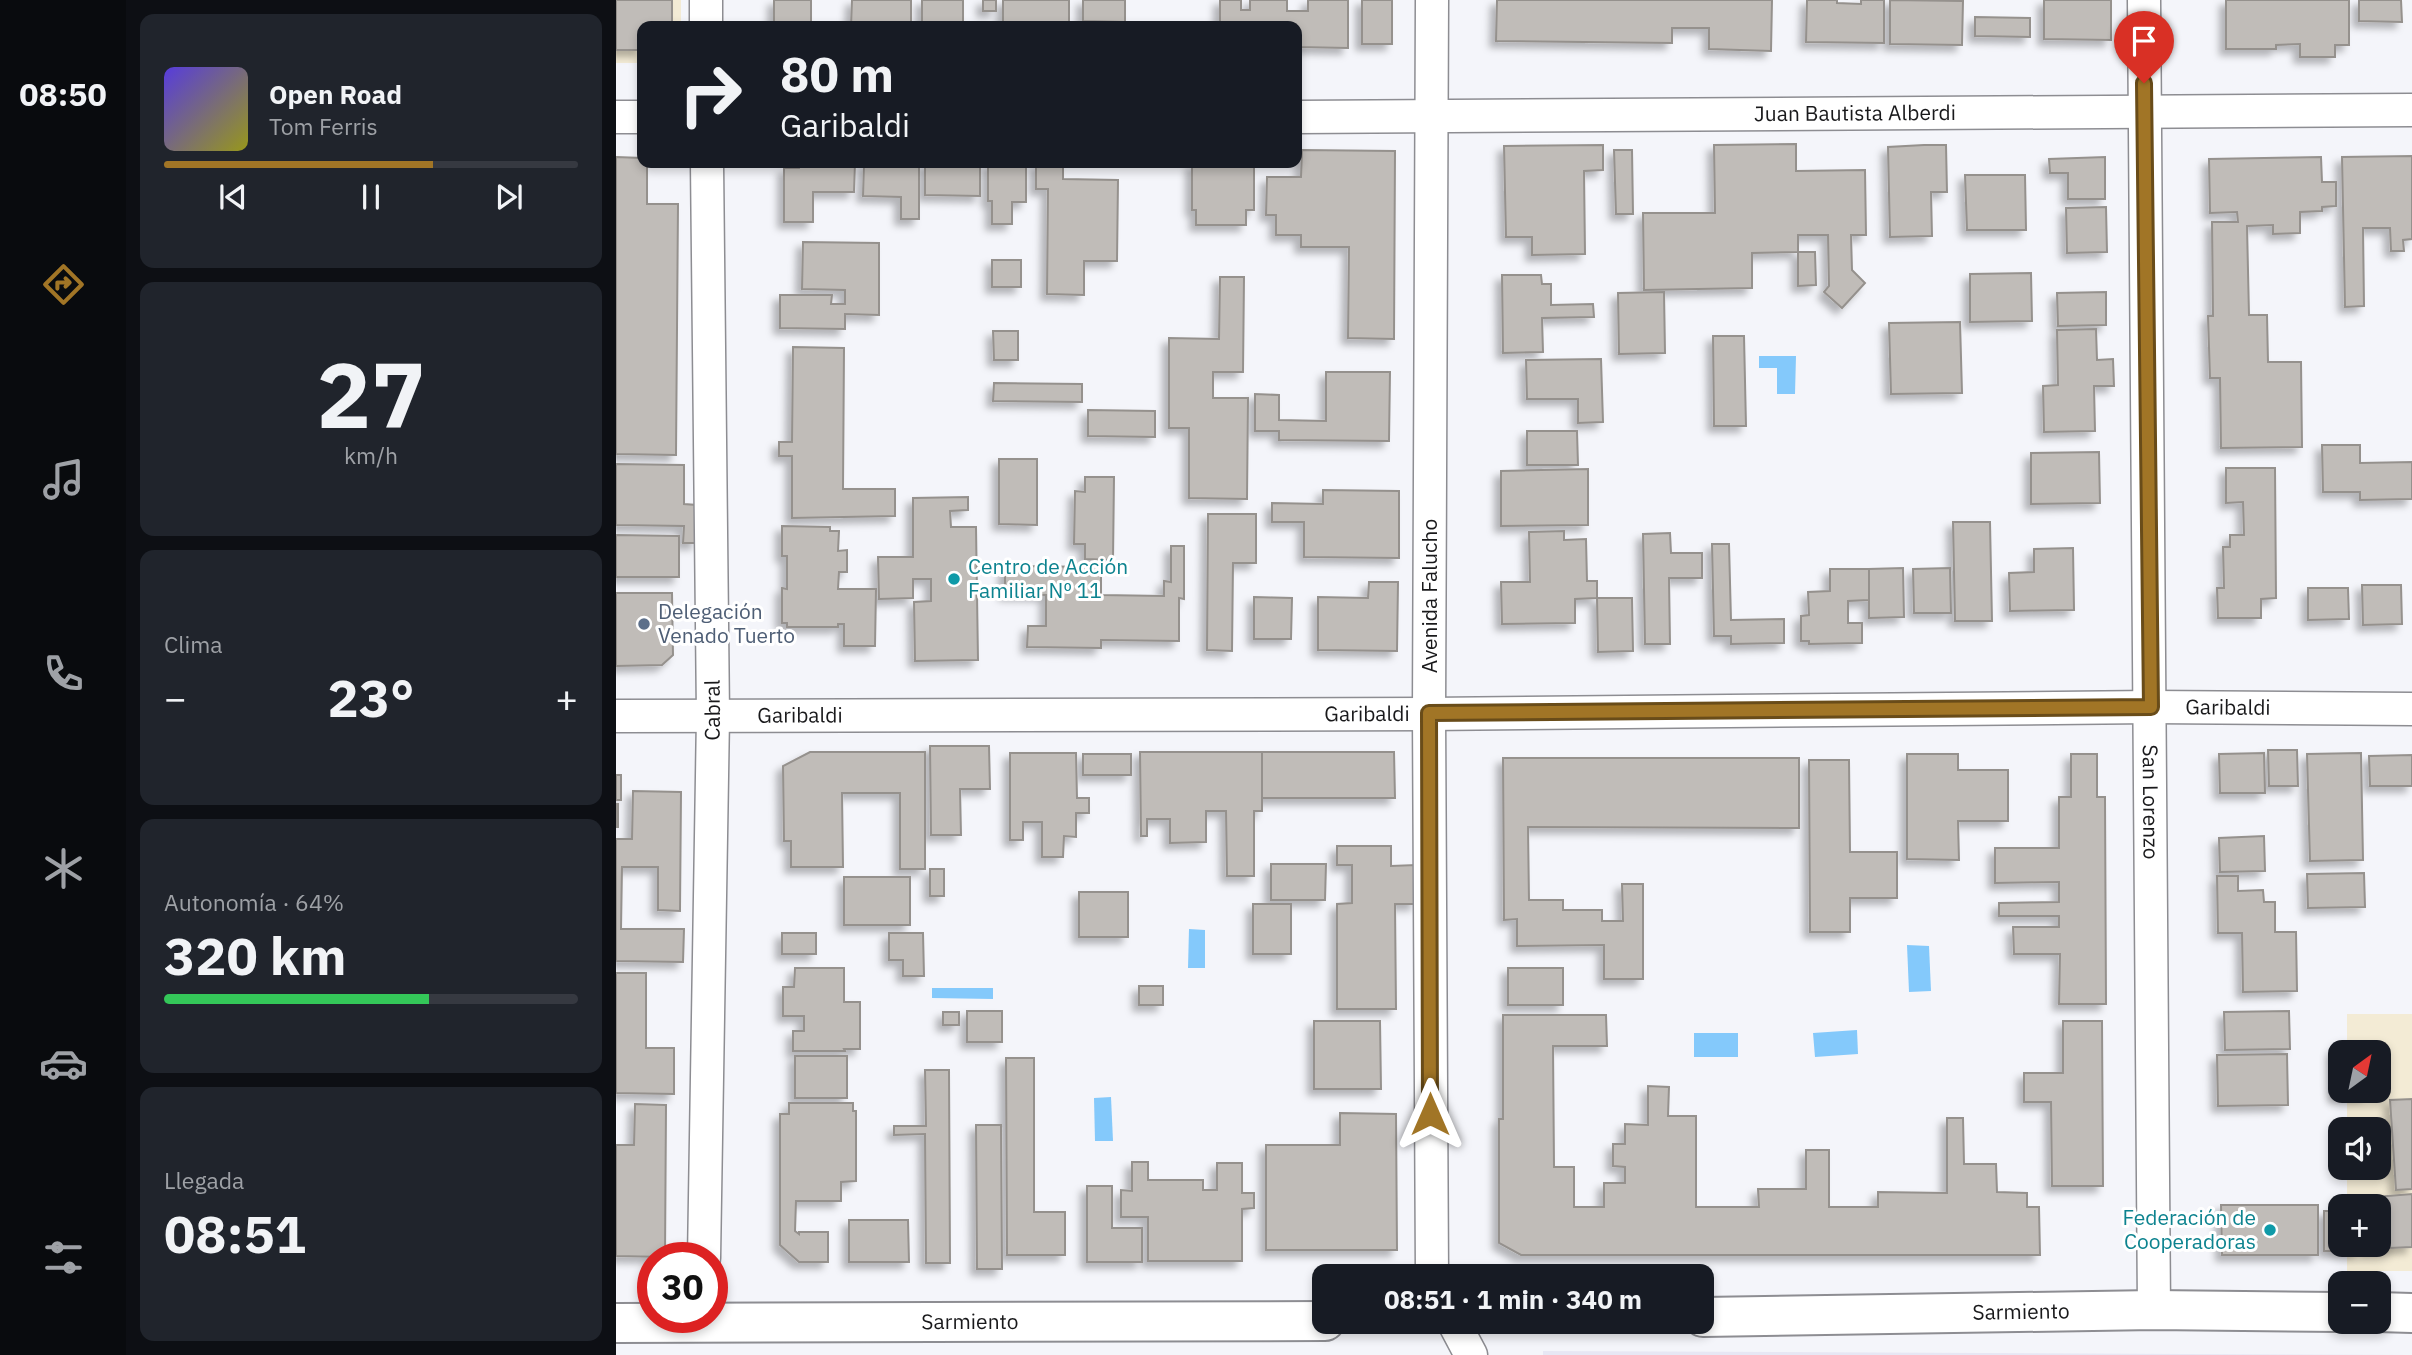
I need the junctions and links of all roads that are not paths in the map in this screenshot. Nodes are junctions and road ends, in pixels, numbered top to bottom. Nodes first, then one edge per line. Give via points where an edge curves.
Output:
1 (706, 0) edge
2 (1432, 0) edge
3 (2144, 0) edge
4 (706, 21) edge
5 (2412, 110) edge
6 (2144, 111) junction
7 (616, 117) edge
8 (637, 117) edge
9 (1302, 117) edge
10 (1431, 118) junction
11 (707, 168) edge
12 (2151, 707) junction
13 (2412, 709) edge
14 (1429, 713) junction
15 (616, 716) edge
16 (713, 716) junction
17 (704, 1242) edge
18 (1432, 1264) edge
19 (2154, 1310) junction
20 (2328, 1312) edge
21 (2391, 1312) edge
22 (2412, 1313) edge
23 (1714, 1317) edge
24 (728, 1320) edge
25 (1312, 1321) edge
26 (637, 1322) edge
27 (616, 1323) edge
28 (1460, 1334) edge
29 (1471, 1355) edge

1 - 4 street
2 - 10 street, Avenida Falucho
3 - 6 street, San Lorenzo
5 - 6 street, Juan Bautista Alberdi
6 - 10 street, Juan Bautista Alberdi
6 - 12 street, San Lorenzo
7 - 8 street
9 - 10 street, Juan Bautista Alberdi
10 - 14 street, Avenida Falucho
11 - 16 street, Cabral
12 - 13 street, Garibaldi
12 - 14 street, Garibaldi
12 - 19 street, San Lorenzo
14 - 16 street, Garibaldi
14 - 18 street, Avenida Falucho
15 - 16 street, Garibaldi
16 - 17 street, Cabral
19 - 20 street, Sarmiento
19 - 23 street, Sarmiento
21 - 22 street
24 - 25 street, Sarmiento
26 - 27 street, Sarmiento
28 - 29 street

